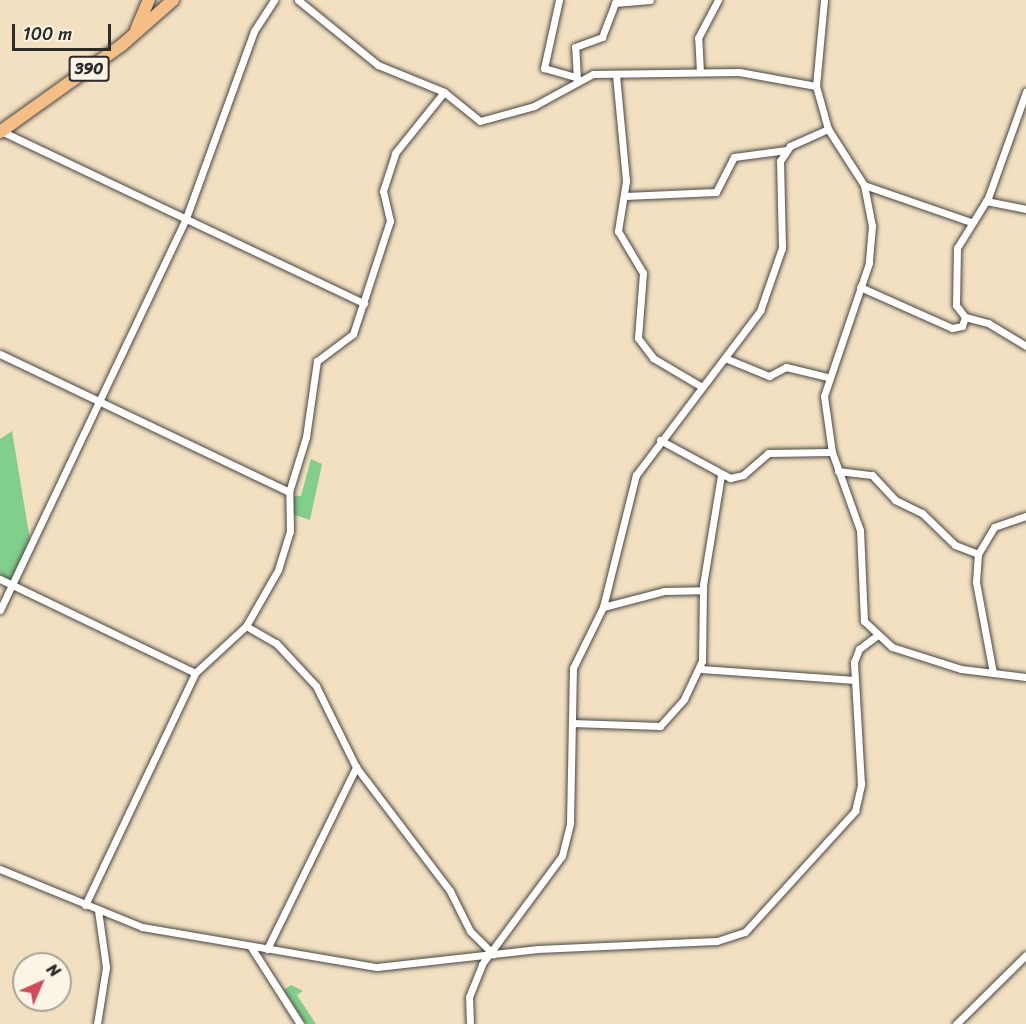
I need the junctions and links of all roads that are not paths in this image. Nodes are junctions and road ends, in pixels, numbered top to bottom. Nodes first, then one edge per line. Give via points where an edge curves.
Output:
1 (149, 0) edge
2 (173, 0) edge
3 (274, 0) edge
4 (298, 0) edge
5 (559, 0) edge
6 (650, 0) edge
7 (718, 0) edge
8 (824, 0) edge
9 (131, 38) junction
10 (700, 72) junction
11 (616, 75) junction
12 (577, 78) junction
13 (816, 86) junction
14 (444, 92) junction
15 (1026, 92) edge
16 (828, 129) junction
17 (1, 131) edge
18 (787, 150) junction
19 (864, 184) junction
20 (625, 196) junction
21 (986, 201) junction
22 (1026, 209) edge
23 (186, 218) junction
24 (971, 222) junction
25 (860, 287) junction
26 (364, 303) junction
27 (965, 317) junction
28 (1026, 346) edge
29 (0, 354) edge
30 (725, 358) junction
31 (827, 377) junction
32 (702, 387) junction
33 (99, 401) junction
34 (660, 440) junction
35 (832, 452) junction
36 (838, 471) junction
37 (721, 475) junction
38 (289, 492) junction
39 (1026, 516) edge
40 (978, 554) junction
41 (0, 579) edge
42 (12, 585) junction
43 (703, 590) junction
44 (603, 607) junction
45 (0, 610) edge
46 (246, 626) junction
47 (876, 636) junction
48 (701, 669) junction
49 (993, 673) junction
50 (195, 674) junction
51 (1026, 677) edge
52 (855, 680) junction
53 (572, 723) junction
54 (356, 767) junction
55 (0, 869) edge
56 (85, 905) junction
57 (98, 910) junction
58 (251, 947) junction
59 (267, 949) junction
60 (493, 954) junction
61 (1026, 955) edge
62 (97, 1024) edge
63 (300, 1024) edge
64 (470, 1024) edge
65 (956, 1024) edge

1 - 9 highway
2 - 9 highway, 390
3 - 23 street via 249,42
4 - 14 street via 383,69
5 - 12 street via 544,68
6 - 12 street via 615,3 603,37 575,47
7 - 10 street via 698,38
8 - 13 street
9 - 17 highway, 390
10 - 11 street
10 - 13 street via 739,72
11 - 12 street
11 - 20 street
12 - 14 street via 553,97 490,121 474,118
13 - 16 street
14 - 26 street via 395,153 383,191 390,221
15 - 21 street
16 - 18 street
16 - 19 street
17 - 23 street
18 - 20 street via 734,157 716,192
18 - 30 street via 779,169 778,268 760,311
19 - 24 street
19 - 25 street via 872,226
20 - 32 street via 618,231 643,273 638,338 653,358
21 - 22 street
21 - 24 street
23 - 26 street
23 - 33 street
24 - 27 street via 957,248 956,305
25 - 27 street via 952,328 958,329
25 - 31 street
26 - 38 street via 354,334 317,362 306,437
27 - 28 street via 988,323
29 - 33 street
30 - 31 street via 769,376 786,367
30 - 32 street
31 - 35 street via 824,408
32 - 34 street
33 - 38 street
33 - 42 street
34 - 37 street
34 - 44 street via 631,488
35 - 36 street
35 - 37 street via 768,453 743,475
36 - 40 street via 872,475 895,500 922,513 955,545
36 - 47 street via 860,530 861,603
37 - 43 street
38 - 46 street via 284,552
39 - 40 street via 994,526
40 - 49 street via 976,582
41 - 42 street
42 - 45 street
42 - 50 street
43 - 44 street via 664,591
43 - 48 street
44 - 53 street via 573,668
46 - 50 street
46 - 54 street via 276,643 316,686
47 - 49 street via 936,662
47 - 52 street via 855,656
48 - 52 street
48 - 53 street via 684,699 660,726
49 - 51 street
50 - 56 street
52 - 60 street via 861,784 855,811 745,932 717,941
53 - 60 street via 570,823 562,856
54 - 59 street
54 - 60 street via 450,891 470,931
55 - 56 street
56 - 57 street
57 - 58 street via 142,927
57 - 62 street via 106,967
58 - 59 street
58 - 63 street
59 - 60 street via 394,968
60 - 64 street via 482,964 469,997
61 - 65 street

